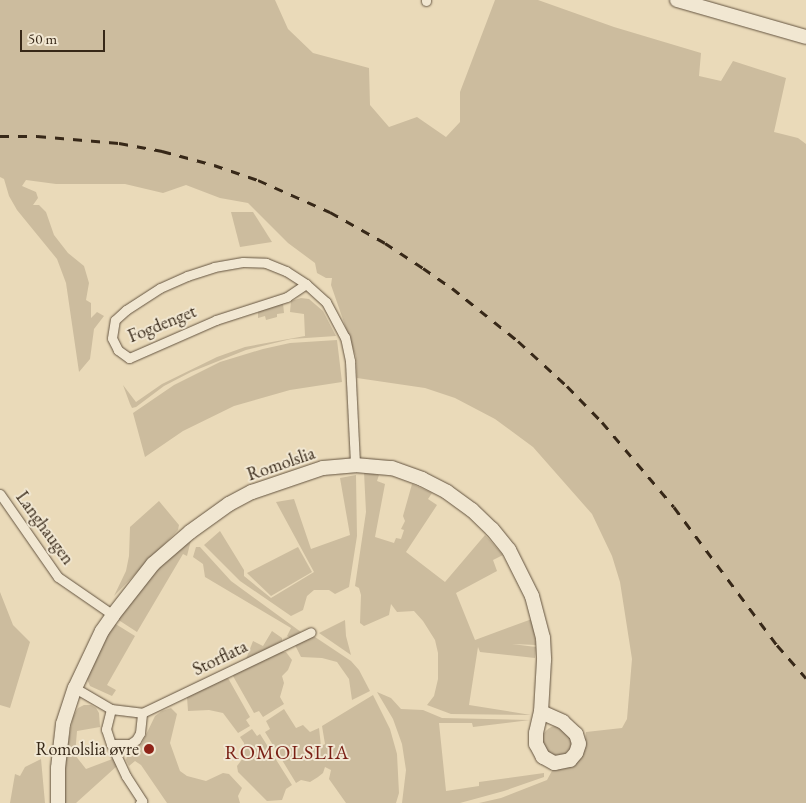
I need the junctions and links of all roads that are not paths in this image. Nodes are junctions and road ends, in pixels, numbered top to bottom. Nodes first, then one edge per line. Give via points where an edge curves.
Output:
1 (677, 0) edge
2 (707, 4) edge
3 (806, 37) edge
4 (306, 284) junction
5 (355, 465) junction
6 (0, 494) edge
7 (113, 615) junction
8 (311, 632) dead end
9 (75, 688) junction
10 (112, 709) junction
11 (541, 712) dead end
12 (142, 713) junction
13 (111, 744) junction
14 (142, 802) edge
15 (58, 803) edge

1 - 2 street
2 - 3 street
4 - 4 street, Fogdenget via 286,271 266,264 243,262 214,267 160,288 135,303 114,320 112,338 118,350 130,358 216,320 286,297
4 - 5 street, Fogdenget via 326,302 346,337
5 - 7 street, Romolslia via 323,468 277,482 229,504 153,564
5 - 11 street, Romolslia via 392,468 447,492 472,510 509,550 532,596 543,638
6 - 7 street, Langhaugen via 58,577
7 - 9 street, Romolslia
8 - 12 street, Storflata
9 - 10 street
9 - 15 street, Romolslia via 63,724
10 - 12 street
10 - 13 street via 106,729
12 - 13 street via 136,740 130,744
13 - 14 street

